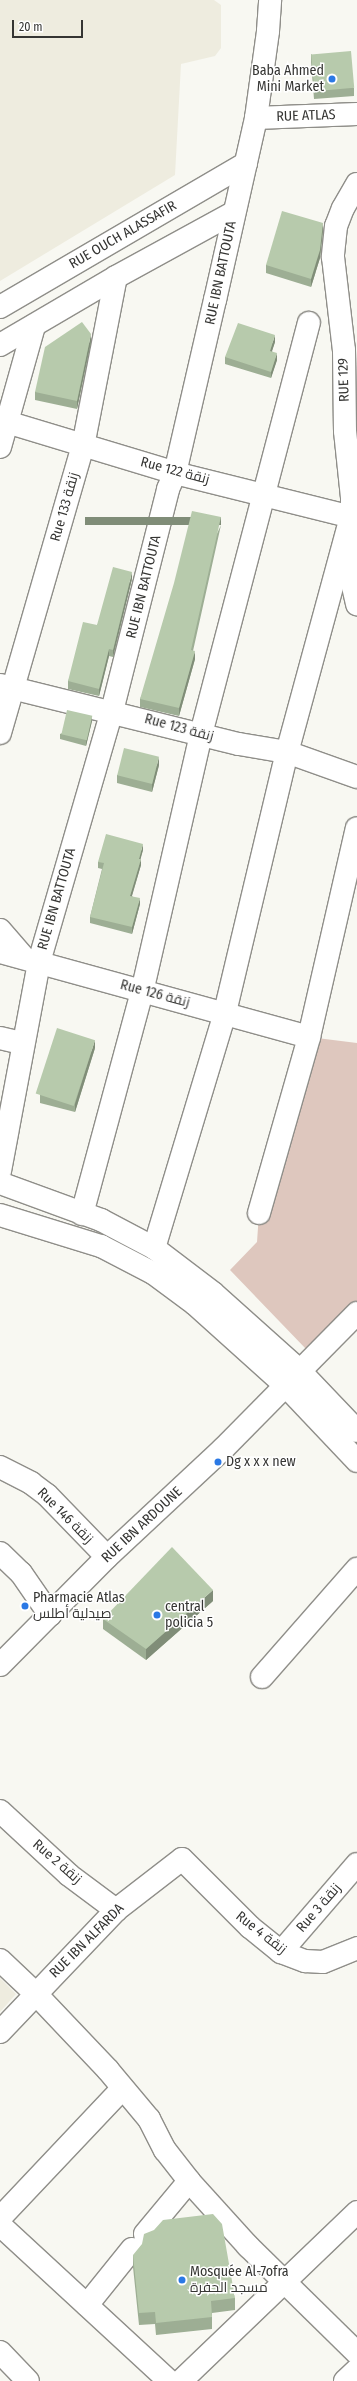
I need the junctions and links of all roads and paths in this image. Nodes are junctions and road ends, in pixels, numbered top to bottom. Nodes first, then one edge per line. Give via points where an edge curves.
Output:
1 (270, 0) edge
2 (357, 114) edge
3 (256, 118) junction
4 (246, 163) junction
5 (357, 184) edge
6 (233, 213) junction
7 (116, 277) junction
8 (0, 307) edge
9 (309, 323) dead end
10 (34, 326) junction
11 (0, 346) edge
12 (353, 352) edge
13 (4, 421) edge
14 (351, 434) edge
15 (83, 446) junction
16 (0, 447) edge
17 (175, 473) junction
18 (263, 493) junction
19 (354, 505) edge
20 (355, 584) edge
21 (357, 604) edge
22 (6, 686) edge
23 (112, 711) junction
24 (0, 733) edge
25 (201, 734) junction
26 (287, 752) junction
27 (357, 777) edge
28 (357, 828) edge
29 (0, 930) edge
30 (0, 952) edge
31 (32, 960) junction
32 (142, 992) junction
33 (225, 1013) junction
34 (310, 1037) junction
35 (0, 1038) edge
36 (22, 1043) junction
37 (0, 1171) edge
38 (0, 1184) edge
39 (259, 1213) dead end
40 (82, 1214) junction
41 (0, 1215) edge
42 (154, 1248) junction
43 (357, 1313) edge
44 (292, 1377) junction
45 (357, 1431) edge
46 (357, 1461) edge
47 (0, 1467) edge
48 (0, 1553) edge
49 (107, 1557) junction
50 (357, 1569) edge
51 (50, 1615) junction
52 (0, 1665) edge
53 (262, 1677) dead end
54 (0, 1811) edge
55 (182, 1860) joint
56 (357, 1864) edge
57 (116, 1910) junction
58 (357, 1948) edge
59 (281, 1952) junction
60 (0, 1960) edge
61 (35, 1993) junction
62 (0, 2032) edge
63 (122, 2088) junction
64 (189, 2181) junction
65 (357, 2212) edge
66 (0, 2218) edge
67 (0, 2225) edge
68 (285, 2283) junction
69 (87, 2305) junction
70 (0, 2352) edge
71 (357, 2353) edge
72 (357, 2370) edge
73 (28, 2381) edge
74 (169, 2381) edge
75 (181, 2381) edge
76 (345, 2381) edge

1 - 3 street, RUE IBN BATTOUTA
2 - 3 street, RUE ATLAS
3 - 4 street, RUE IBN BATTOUTA
4 - 6 street, RUE IBN BATTOUTA
4 - 8 street, RUE OUCH ALASSAFIR
5 - 12 street, RUE 129 via 343,208 334,237 334,264
6 - 7 street
6 - 17 street, RUE IBN BATTOUTA
7 - 10 street
7 - 15 street, Rue 133 زنقة
9 - 18 street
10 - 11 street
10 - 13 street
12 - 14 street, RUE 129
13 - 15 street, Rue 122 زنقة
13 - 16 street
14 - 19 street, RUE 129
15 - 17 street, Rue 122 زنقة
15 - 22 street, Rue 133 زنقة
17 - 18 street, Rue 122 زنقة
17 - 23 street, RUE IBN BATTOUTA via 168,489
18 - 19 street, Rue 122 زنقة
18 - 25 street
19 - 20 street, RUE 129
19 - 26 street
20 - 21 street, RUE 129
22 - 23 street, Rue 123 زنقة
22 - 24 street, Rue 133 زنقة
23 - 25 street, Rue 123 زنقة
23 - 31 street, RUE IBN BATTOUTA
25 - 26 street, Rue 123 زنقة
25 - 32 street
26 - 27 street, Rue 123 زنقة
26 - 33 street
28 - 34 street
29 - 31 street
30 - 31 street, Rue 126 زنقة
31 - 32 street, Rue 126 زنقة
31 - 36 street, RUE IBN BATTOUTA
32 - 33 street, Rue 126 زنقة
32 - 40 street
33 - 34 street, Rue 126 زنقة
33 - 42 street
34 - 39 street
35 - 36 street
36 - 37 street, RUE IBN BATTOUTA
38 - 40 street
40 - 42 street via 120,1229
41 - 44 street via 101,1246 131,1260 195,1304
42 - 44 street via 213,1293
43 - 44 street, RUE IBN ARDOUNE
44 - 45 street
44 - 46 street
44 - 49 street, RUE IBN ARDOUNE via 222,1449
47 - 49 street, Rue 146 زنقة via 31,1483 47,1495
48 - 51 street via 20,1573
49 - 51 street, RUE IBN ARDOUNE
50 - 53 street
51 - 52 street, RUE IBN ARDOUNE
54 - 57 street, Rue 2 زنقة via 69,1875
55 - 57 street, RUE IBN ALFARDA
55 - 59 street, Rue 4 زنقة via 250,1927
56 - 59 street, Rue 3 زنقة
57 - 61 street, RUE IBN ALFARDA
58 - 59 street, Rue 4 زنقة via 323,1962 305,1961
60 - 61 street
61 - 62 street, RUE IBN ALFARDA
61 - 63 street
63 - 64 street via 149,2119 165,2150
63 - 66 street
64 - 68 street
64 - 69 street
65 - 68 street
67 - 69 street
68 - 71 street
68 - 75 street
69 - 74 street
70 - 73 street
72 - 76 street

